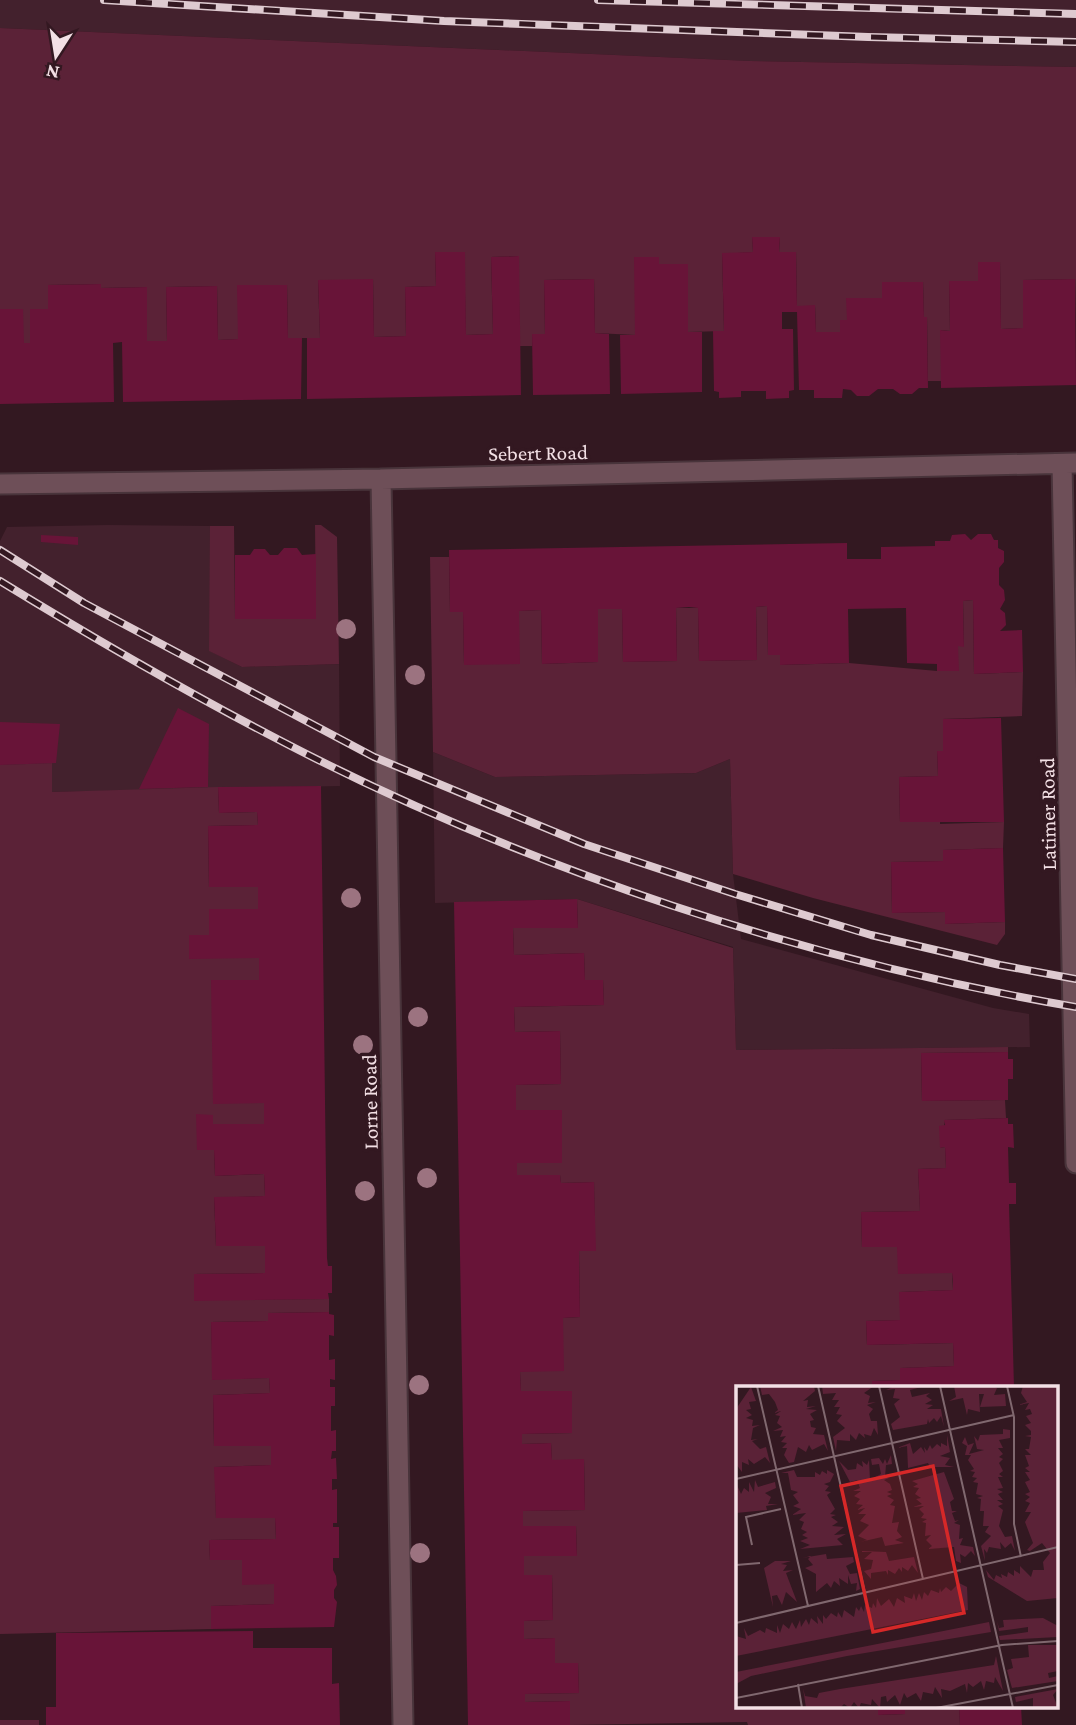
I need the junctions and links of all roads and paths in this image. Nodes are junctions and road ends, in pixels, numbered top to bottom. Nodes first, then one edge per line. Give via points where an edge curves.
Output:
1 (1069, 464) edge
2 (381, 479) junction
3 (0, 484) edge
4 (1076, 1163) edge
5 (403, 1725) edge

1 - 2 street, Sebert Road
1 - 4 street, Latimer Road
2 - 3 street, Sebert Road
2 - 5 street, Lorne Road

